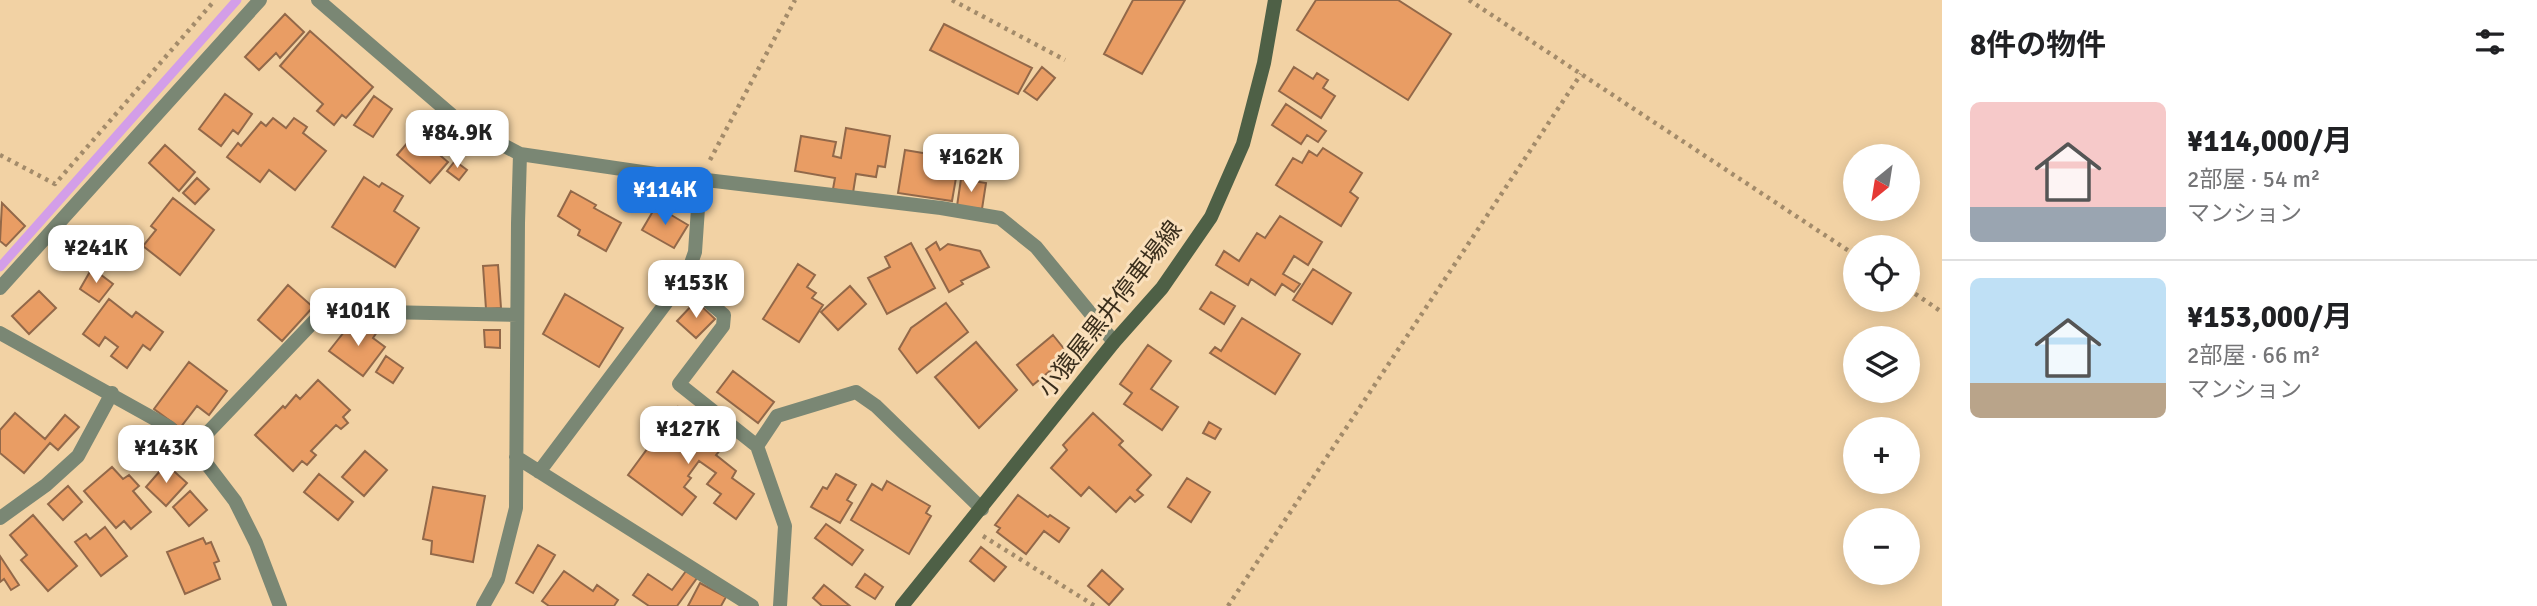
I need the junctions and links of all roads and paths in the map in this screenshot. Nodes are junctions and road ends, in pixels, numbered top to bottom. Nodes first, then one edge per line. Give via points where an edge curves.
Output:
1 (215, 0) edge
2 (260, 0) edge
3 (318, 0) edge
4 (795, 0) edge
5 (952, 0) edge
6 (1275, 0) edge
7 (1469, 0) edge
8 (1065, 60) dead end
9 (1581, 74) junction
10 (520, 154) junction
11 (0, 155) edge
12 (700, 179) junction
13 (1843, 247) edge
14 (683, 280) junction
15 (0, 288) edge
16 (1920, 297) edge
17 (1942, 312) edge
18 (517, 315) junction
19 (0, 333) edge
20 (1114, 342) junction
21 (112, 393) junction
22 (757, 446) junction
23 (192, 449) junction
24 (516, 457) junction
25 (539, 472) junction
26 (982, 509) junction
27 (0, 518) edge
28 (968, 526) junction
29 (280, 606) edge
30 (483, 606) edge
31 (752, 606) edge
32 (780, 606) edge
33 (902, 606) edge
34 (1095, 606) edge
35 (1228, 606) edge

1 - 11 path via 55,184
2 - 15 street
3 - 10 street via 461,123
4 - 12 path
5 - 8 path
6 - 20 main road, 小猿屋黒井停車場線 via 1243,144 1211,217 1162,288
7 - 9 path
9 - 13 path
9 - 35 path
10 - 12 street
10 - 18 street
12 - 14 street via 695,252
12 - 20 street via 1000,218 1036,247
14 - 22 street via 724,315 723,326 679,384
14 - 25 street
16 - 17 path
18 - 23 street via 321,314
18 - 24 street
19 - 21 street
20 - 26 main road, 小猿屋黒井停車場線
21 - 23 street via 169,427
21 - 27 street via 78,456
22 - 26 street via 777,416 856,392
22 - 32 street via 785,526
23 - 29 street via 235,501
24 - 25 street
24 - 30 street via 516,508 498,579
25 - 31 street
26 - 28 main road, 小猿屋黒井停車場線
28 - 33 main road, 小猿屋黒井停車場線
28 - 34 path

